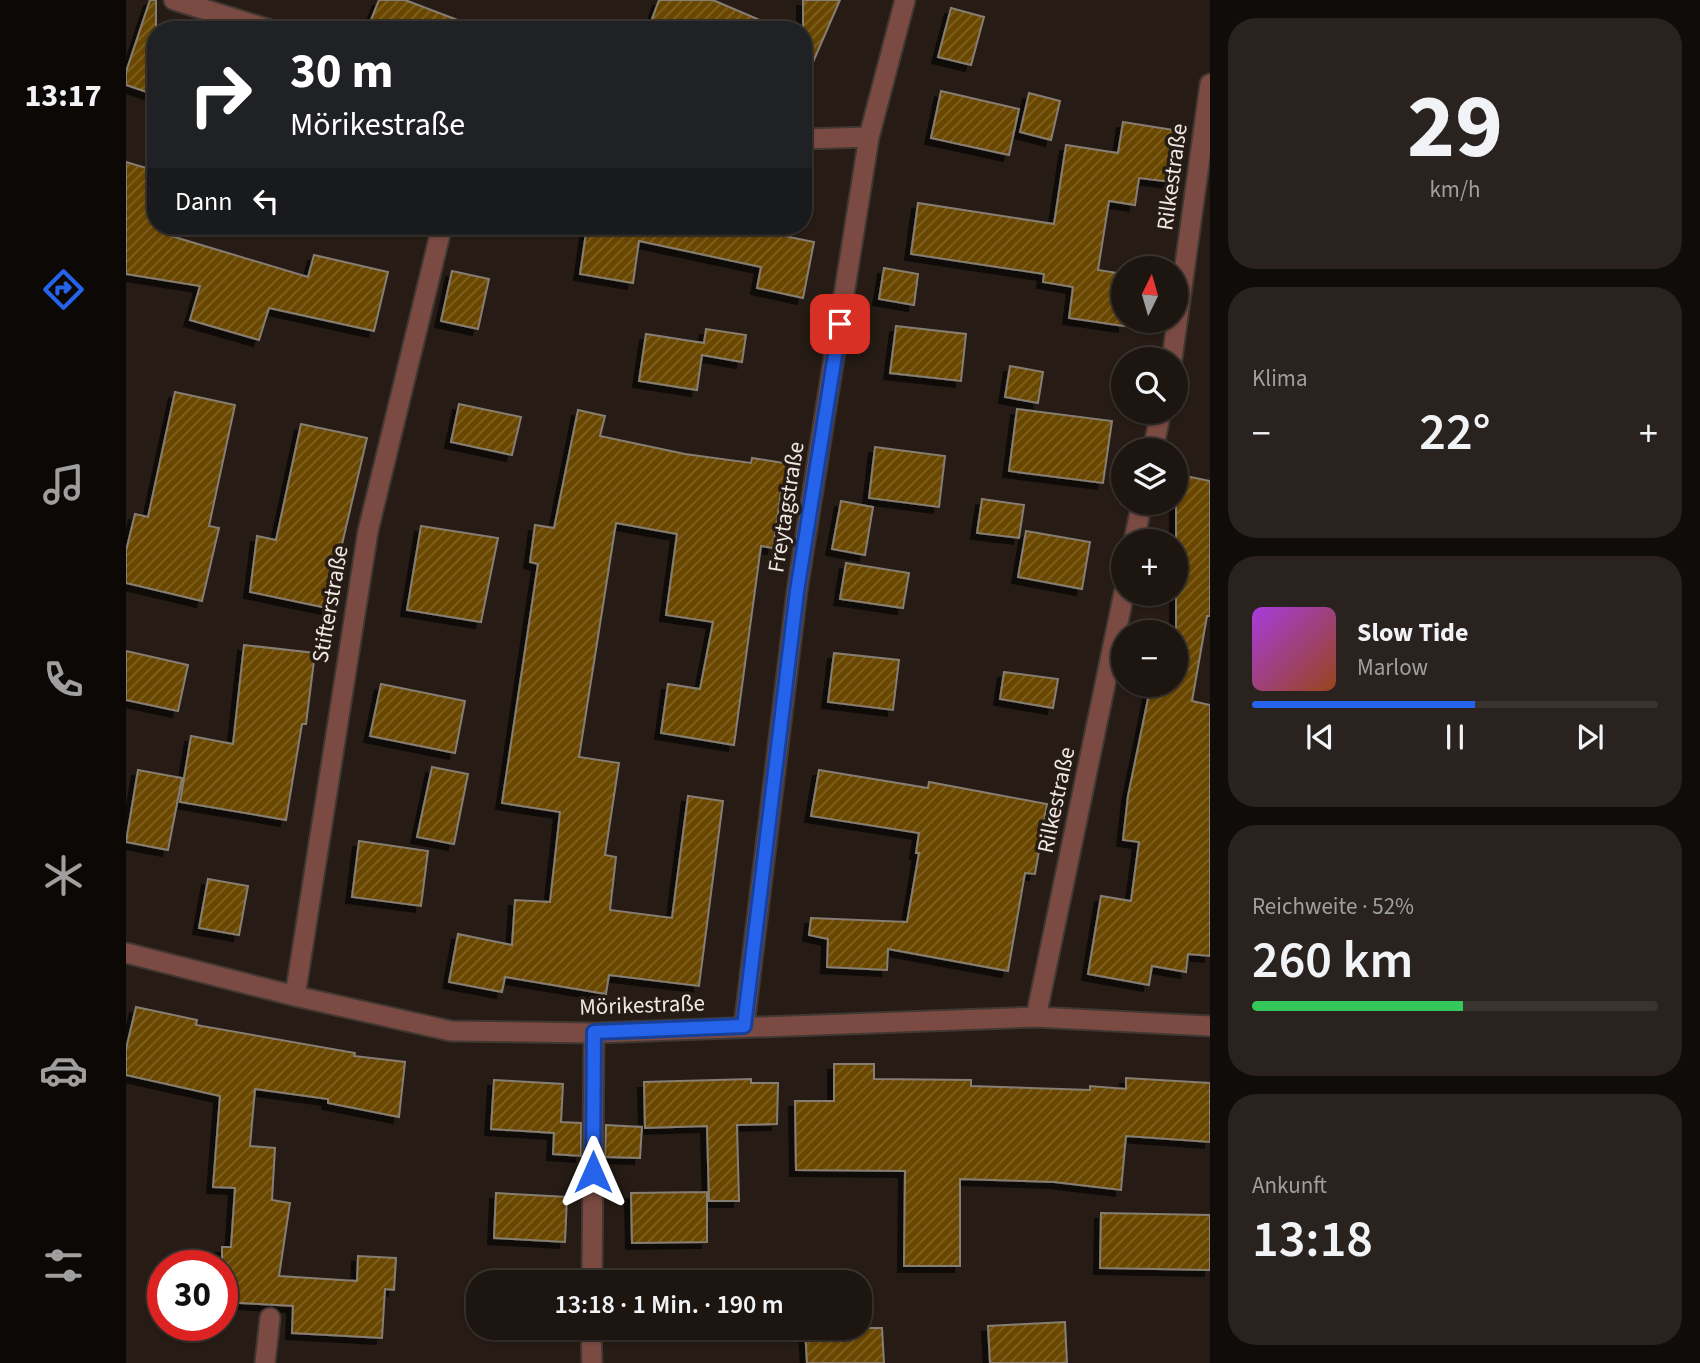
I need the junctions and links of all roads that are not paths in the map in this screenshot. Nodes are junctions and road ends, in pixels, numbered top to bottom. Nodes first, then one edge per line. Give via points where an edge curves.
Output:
1 (174, 0) edge
2 (905, 0) edge
3 (242, 21) edge
4 (1210, 84) edge
5 (869, 137) junction
6 (812, 139) edge
7 (440, 235) edge
8 (1174, 347) edge
9 (1121, 606) edge
10 (126, 953) edge
11 (295, 996) junction
12 (1036, 1017) junction
13 (744, 1026) junction
14 (1210, 1026) edge
15 (594, 1032) junction
16 (592, 1270) edge
17 (270, 1318) dead end
18 (591, 1340) edge
19 (265, 1363) edge
20 (592, 1363) edge

1 - 3 street
2 - 5 street, Freytagstraße
4 - 8 street, Rilkestraße
5 - 6 street
5 - 13 street, Freytagstraße via 797,591
7 - 11 street, Stifterstraße via 368,531
9 - 12 street, Rilkestraße
10 - 11 street, Mörikestraße
11 - 15 street, Mörikestraße via 451,1031
12 - 13 street, Mörikestraße
12 - 14 street, Mörikestraße
13 - 15 street, Mörikestraße
15 - 16 street
17 - 19 street
18 - 20 street

